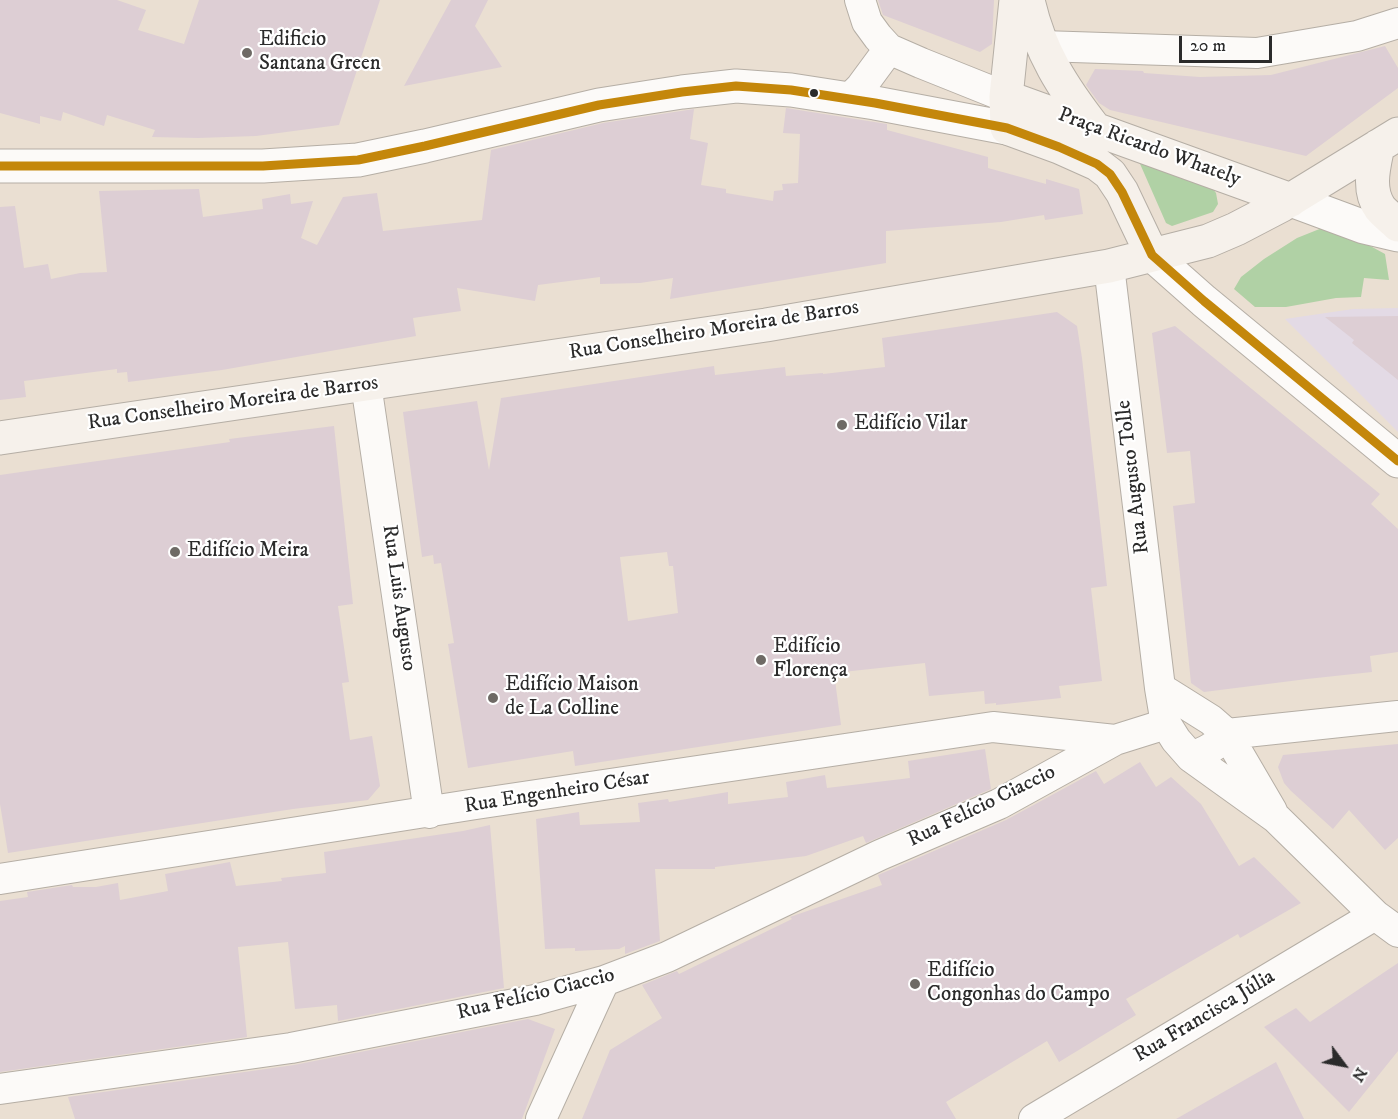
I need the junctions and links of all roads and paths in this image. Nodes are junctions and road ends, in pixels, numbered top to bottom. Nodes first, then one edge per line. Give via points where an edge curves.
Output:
1 (860, 0) edge
2 (1016, 0) edge
3 (1029, 0) edge
4 (1398, 23) edge
5 (1042, 46) junction
6 (889, 49) junction
7 (849, 99) junction
8 (1006, 112) junction
9 (1095, 129) junction
10 (1388, 140) edge
11 (0, 166) edge
12 (1291, 200) junction
13 (1398, 225) edge
14 (1398, 235) edge
15 (1152, 255) junction
16 (1108, 266) junction
17 (366, 384) junction
18 (0, 438) edge
19 (1398, 461) edge
20 (1160, 688) junction
21 (1398, 716) edge
22 (1166, 724) junction
23 (1227, 734) junction
24 (1115, 740) junction
25 (1191, 757) junction
26 (429, 813) junction
27 (1276, 818) junction
28 (0, 879) edge
29 (1387, 923) edge
30 (604, 981) junction
31 (0, 1089) edge
32 (541, 1119) edge
33 (1034, 1119) edge

1 - 6 street via 867,22
2 - 8 main road
3 - 5 main road
4 - 5 street via 1357,36 1257,53
5 - 9 main road via 1073,101
6 - 7 street
6 - 8 street
7 - 8 street
7 - 11 street via 736,86 693,91 599,105 358,160 263,166
8 - 9 main road, Praça Ricardo Whately
8 - 15 main road, Praça Ricardo Whately via 1110,174
9 - 12 main road, Praça Ricardo Whately
10 - 12 main road, Rua Conselheiro Moreira de Barros
10 - 13 main road via 1374,168 1372,186 1381,209
12 - 14 street
12 - 15 main road, Rua Conselheiro Moreira de Barros via 1208,241
15 - 16 main road, Rua Conselheiro Moreira de Barros
15 - 19 street
16 - 17 main road, Rua Conselheiro Moreira de Barros via 766,325
16 - 20 street, Rua Augusto Tolle
17 - 18 main road, Rua Conselheiro Moreira de Barros
17 - 26 street, Rua Luis Augusto
20 - 22 street, Rua Augusto Tolle
20 - 23 street, Rua Augusto Tolle via 1212,720
21 - 23 street
22 - 24 street, Rua Felício Ciaccio
22 - 25 street, Rua Augusto Tolle
23 - 25 street via 1216,746
23 - 27 street, Rua Augusto Tolle
24 - 26 street, Rua Engenheiro César via 993,727
24 - 30 street, Rua Felício Ciaccio via 999,804 880,855 668,957
25 - 27 street, Rua Augusto Tolle
26 - 28 street, Rua Engenheiro César
27 - 29 street, Rua Augusto Tolle
29 - 33 street, Rua Francisca Júlia
30 - 31 street, Rua Felício Ciaccio via 535,1000 291,1048
30 - 32 street

